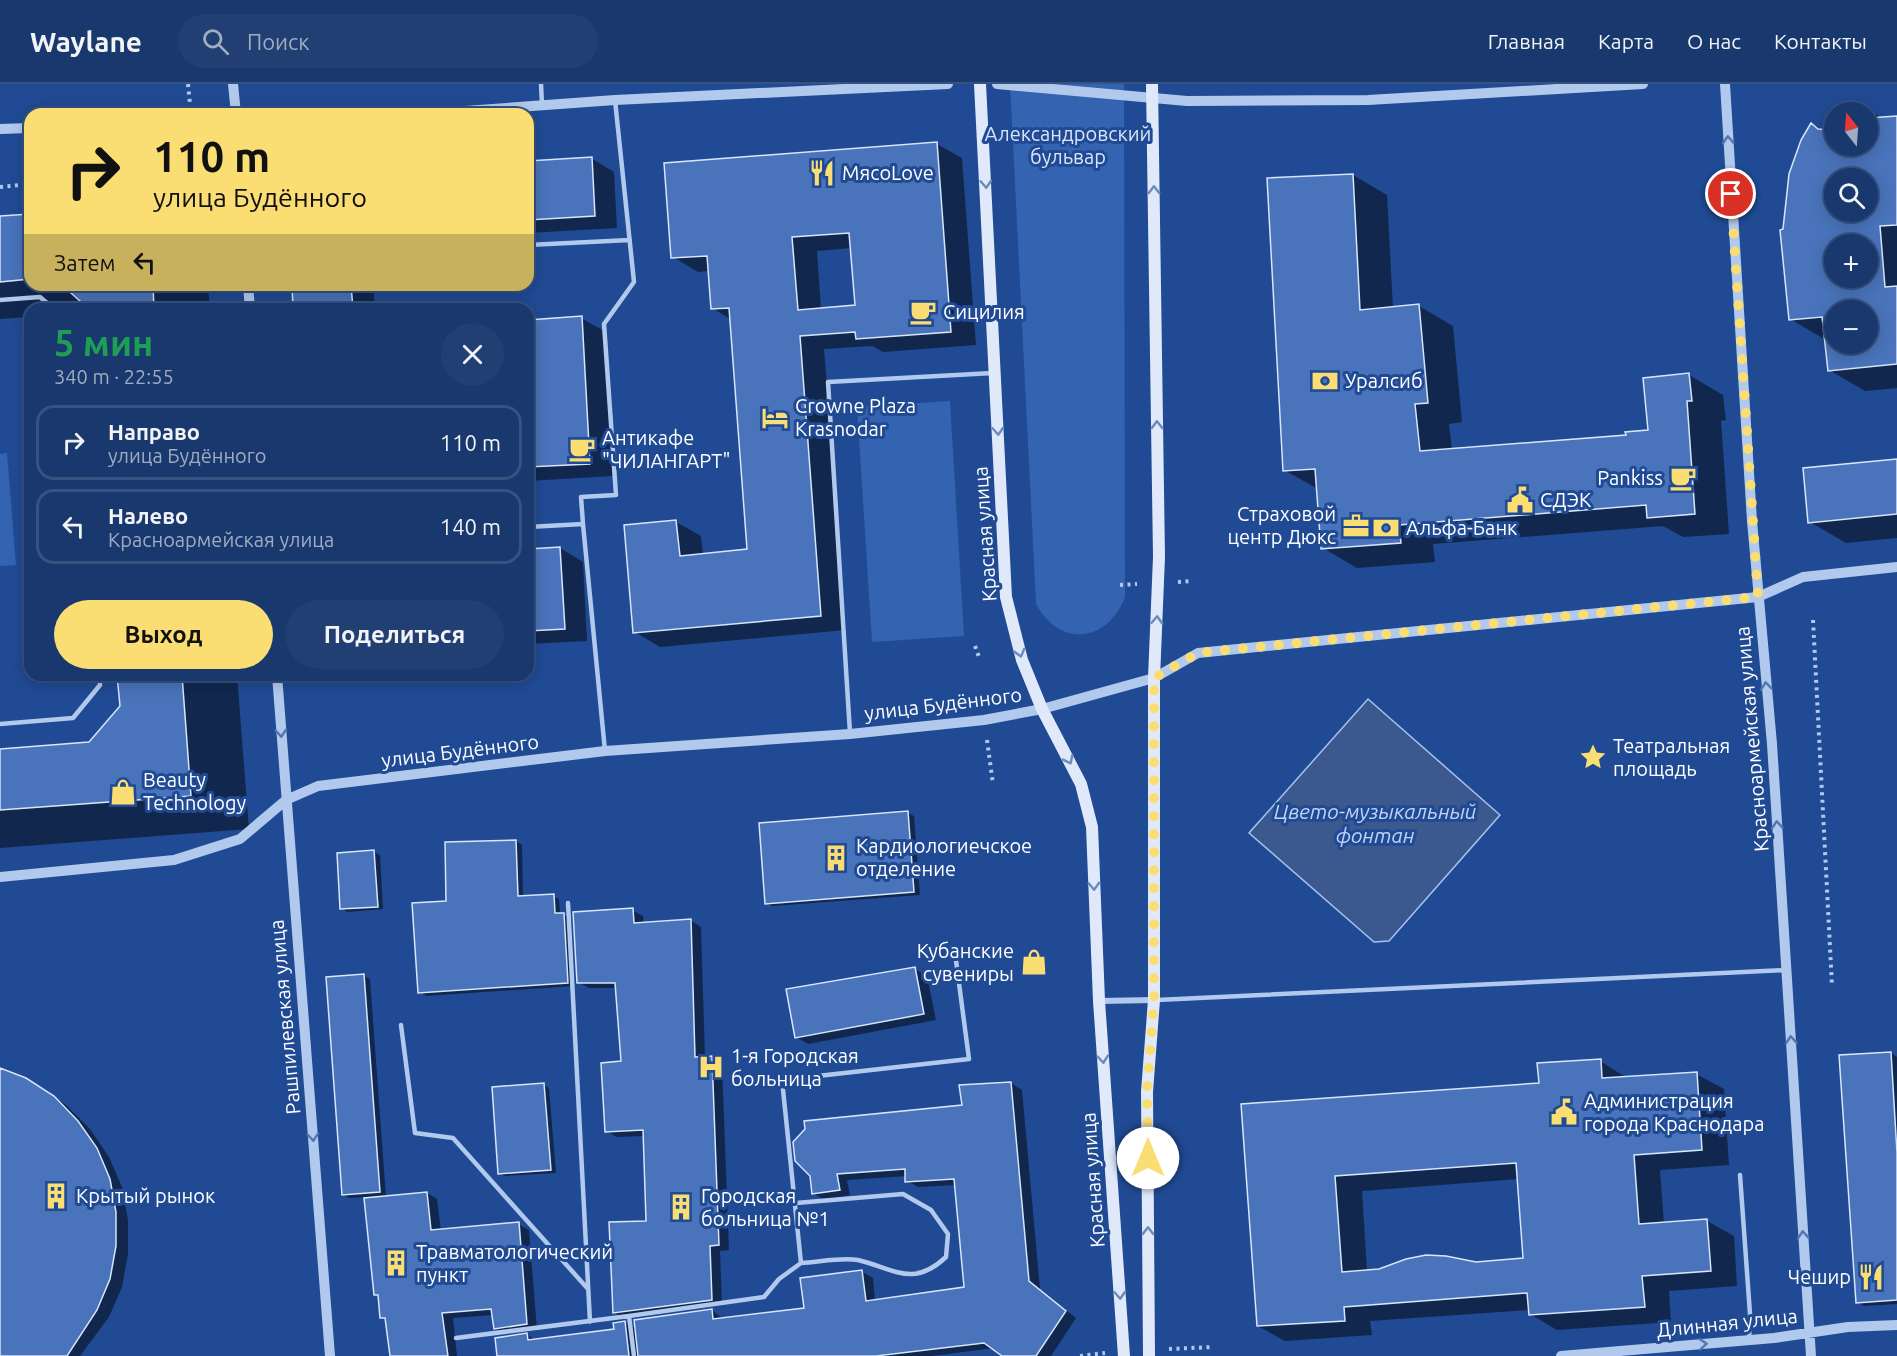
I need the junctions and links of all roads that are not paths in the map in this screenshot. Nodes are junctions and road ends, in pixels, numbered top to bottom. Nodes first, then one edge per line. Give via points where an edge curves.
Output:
1 (233, 84) edge
2 (541, 84) edge
3 (948, 84) edge
4 (980, 84) edge
5 (997, 84) edge
6 (1643, 84) edge
7 (1725, 84) edge
8 (801, 87) edge
9 (739, 88) edge
10 (1152, 90) edge
11 (615, 100) junction
12 (542, 105) junction
13 (235, 108) edge
14 (502, 108) edge
15 (24, 128) edge
16 (0, 129) edge
17 (630, 240) junction
18 (534, 246) edge
19 (0, 300) edge
20 (47, 303) edge
21 (996, 373) junction
22 (583, 524) junction
23 (534, 527) edge
24 (1897, 567) edge
25 (1758, 597) junction
26 (1154, 678) junction
27 (100, 681) edge
28 (277, 681) edge
29 (1042, 709) junction
30 (0, 724) edge
31 (850, 734) junction
32 (604, 751) junction
33 (286, 800) junction
34 (0, 877) edge
35 (568, 903) dead end
36 (955, 953) dead end
37 (1786, 970) junction
38 (1154, 1000) junction
39 (1099, 1001) junction
40 (401, 1025) dead end
41 (782, 1080) junction
42 (741, 1082) dead end
43 (1740, 1175) dead end
44 (796, 1203) junction
45 (801, 1263) junction
46 (588, 1289) junction
47 (629, 1316) junction
48 (590, 1322) junction
49 (1897, 1325) edge
50 (1810, 1332) junction
51 (456, 1338) dead end
52 (1749, 1340) junction
53 (330, 1356) edge
54 (634, 1356) edge
55 (1124, 1356) edge
56 (1149, 1356) edge
57 (1561, 1356) edge
58 (1811, 1356) edge

1 - 13 street
2 - 12 lane
3 - 8 street
4 -> 21 main road, Красная улица
5 - 10 street
6 - 10 street via 1368,100 1187,101
25 -> 7 street, Красноармейская улица
8 - 9 street
9 - 11 street
26 -> 10 main road via 1159,556
11 - 12 street
11 - 17 lane
12 - 14 street
15 - 16 street
17 - 18 lane
17 - 22 lane via 634,282 604,324 616,495 581,497
19 - 20 lane via 40,297
21 -> 29 main road, Красная улица via 1006,597 1022,660
21 - 31 lane via 828,382
22 - 23 lane
22 - 32 lane
24 - 25 street, улица Будённого via 1803,577
25 - 26 street, улица Будённого via 1198,653
37 -> 25 street, Красноармейская улица
26 - 29 street, улица Будённого
26 - 38 main road
27 - 30 lane via 100,686 73,718
28 -> 33 street, Рашпилевская улица
29 - 31 street, улица Будённого via 984,720
29 -> 39 main road, Красная улица via 1080,784 1092,827
31 - 32 street, улица Будённого
32 - 33 street, улица Будённого via 318,786
33 - 34 street, улица Будённого via 240,839 174,860
33 -> 53 street, Рашпилевская улица
35 - 46 lane
36 - 41 lane via 969,1059
37 - 38 lane
50 -> 37 street, Красноармейская улица
38 - 39 street
56 -> 38 main road via 1147,1092
39 -> 55 main road, Красная улица
40 - 46 lane via 415,1133 453,1138
41 - 42 lane
41 - 44 lane
43 - 52 lane
44 - 45 lane
44 - 45 lane via 903,1194 931,1210 948,1234 946,1257 933,1270 901,1275 856,1260
45 - 47 lane via 779,1279 764,1297
46 - 48 lane
47 - 48 lane
47 - 54 lane
48 - 51 lane
49 - 50 street, Длинная улица
50 - 52 street, Длинная улица
50 - 58 street, Красноармейская улица
57 -> 52 street, Длинная улица

